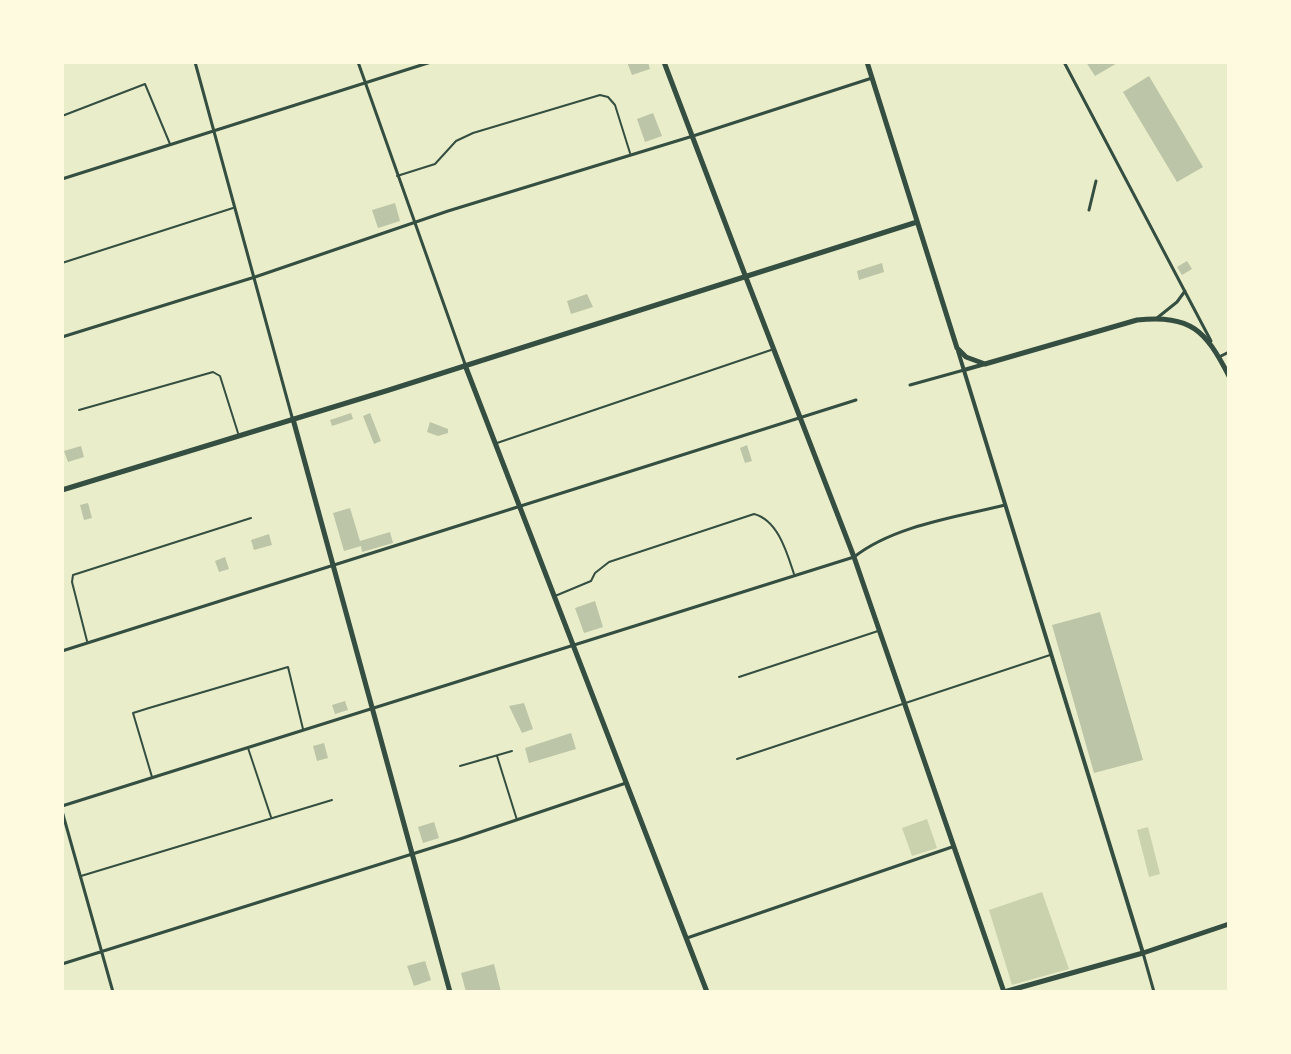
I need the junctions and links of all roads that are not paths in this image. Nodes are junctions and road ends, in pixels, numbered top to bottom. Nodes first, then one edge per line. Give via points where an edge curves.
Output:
1 (195, 62) edge
2 (358, 62) edge
3 (431, 62) edge
4 (664, 62) edge
5 (867, 62) edge
6 (1064, 62) edge
7 (872, 78) junction
8 (366, 82) junction
9 (62, 116) edge
10 (215, 130) junction
11 (693, 136) junction
12 (170, 145) junction
13 (631, 154) junction
14 (397, 176) junction
15 (62, 179) edge
16 (1096, 181) dead end
17 (233, 208) junction
18 (1089, 210) dead end
19 (414, 222) junction
20 (917, 222) junction
21 (62, 263) edge
22 (745, 275) junction
23 (255, 277) junction
24 (1185, 291) junction
25 (1157, 318) junction
26 (62, 337) edge
27 (1211, 341) junction
28 (957, 348) junction
29 (774, 349) junction
30 (1229, 352) edge
31 (1219, 357) junction
32 (465, 364) junction
33 (985, 364) junction
34 (964, 370) junction
35 (1229, 376) edge
36 (910, 385) dead end
37 (856, 400) dead end
38 (79, 410) dead end
39 (799, 417) junction
40 (293, 419) junction
41 (239, 436) junction
42 (496, 443) junction
43 (62, 490) edge
44 (1005, 505) junction
45 (520, 506) junction
46 (251, 518) dead end
47 (854, 557) junction
48 (333, 566) junction
49 (794, 574) junction
50 (554, 596) junction
51 (880, 631) junction
52 (88, 643) junction
53 (574, 646) junction
54 (62, 651) edge
55 (1052, 655) junction
56 (739, 677) dead end
57 (905, 704) junction
58 (372, 709) junction
59 (304, 730) junction
60 (248, 748) junction
61 (512, 751) dead end
62 (497, 756) junction
63 (737, 759) dead end
64 (460, 766) dead end
65 (152, 777) junction
66 (626, 783) junction
67 (332, 800) dead end
68 (62, 809) edge
69 (271, 818) junction
70 (517, 820) junction
71 (952, 847) junction
72 (413, 854) junction
73 (81, 876) junction
74 (1229, 924) edge
75 (687, 938) junction
76 (102, 952) junction
77 (1143, 953) junction
78 (62, 964) edge
79 (113, 992) edge
80 (450, 992) edge
81 (707, 992) edge
82 (1004, 992) edge
83 (1154, 992) edge

1 - 10 street
2 - 8 street
3 - 8 street
4 - 11 main road
5 - 7 main road
6 - 24 street
7 - 11 street
7 - 20 main road
8 - 10 street
8 - 14 street
9 - 12 lane via 145,84
10 - 12 street
10 - 17 street
11 - 13 street
11 - 22 main road
12 - 15 street
13 - 14 lane via 615,105 600,95 473,133 456,141 435,164
13 - 19 street
14 - 19 street
16 - 18 street
17 - 21 lane
17 - 23 street
19 - 23 street
19 - 32 street
20 - 22 main road
20 - 28 main road
22 - 29 main road
22 - 32 main road
23 - 26 street
23 - 40 street
24 - 25 street
24 - 27 street
25 - 27 main road via 1196,329
25 - 33 main road
27 - 31 main road
28 - 33 main road
28 - 34 street
29 - 39 main road
29 - 42 lane
30 - 31 street
31 - 35 main road
32 - 40 main road
32 - 42 main road
33 - 34 street
34 - 36 street
34 - 44 street
37 - 39 street
38 - 41 lane via 213,372 220,376
39 - 45 street
39 - 47 main road
40 - 41 main road
40 - 48 main road
41 - 43 main road
42 - 45 main road
44 - 47 street via 890,535
44 - 55 street
45 - 48 street
45 - 50 main road
46 - 52 lane via 73,575
47 - 49 street
47 - 51 main road
48 - 52 street
48 - 58 main road
49 - 50 lane via 778,535 754,514 609,562 591,581
49 - 53 street
50 - 53 main road
51 - 56 lane
51 - 57 main road
52 - 54 street
53 - 58 street
53 - 66 main road
55 - 57 lane
55 - 77 street
57 - 63 lane
57 - 71 main road
58 - 59 street
58 - 72 main road
59 - 60 street
59 - 65 lane via 288,667 179,698 133,713
60 - 65 street
60 - 69 lane
61 - 62 lane
62 - 64 lane
62 - 70 lane
65 - 68 street
66 - 70 street
66 - 75 main road
67 - 69 lane
68 - 73 street
69 - 73 lane
70 - 72 street
71 - 75 street
71 - 82 main road
72 - 76 street
72 - 80 main road
73 - 76 street
74 - 77 main road
75 - 81 main road
76 - 78 street
76 - 79 street
77 - 82 main road
77 - 83 street

